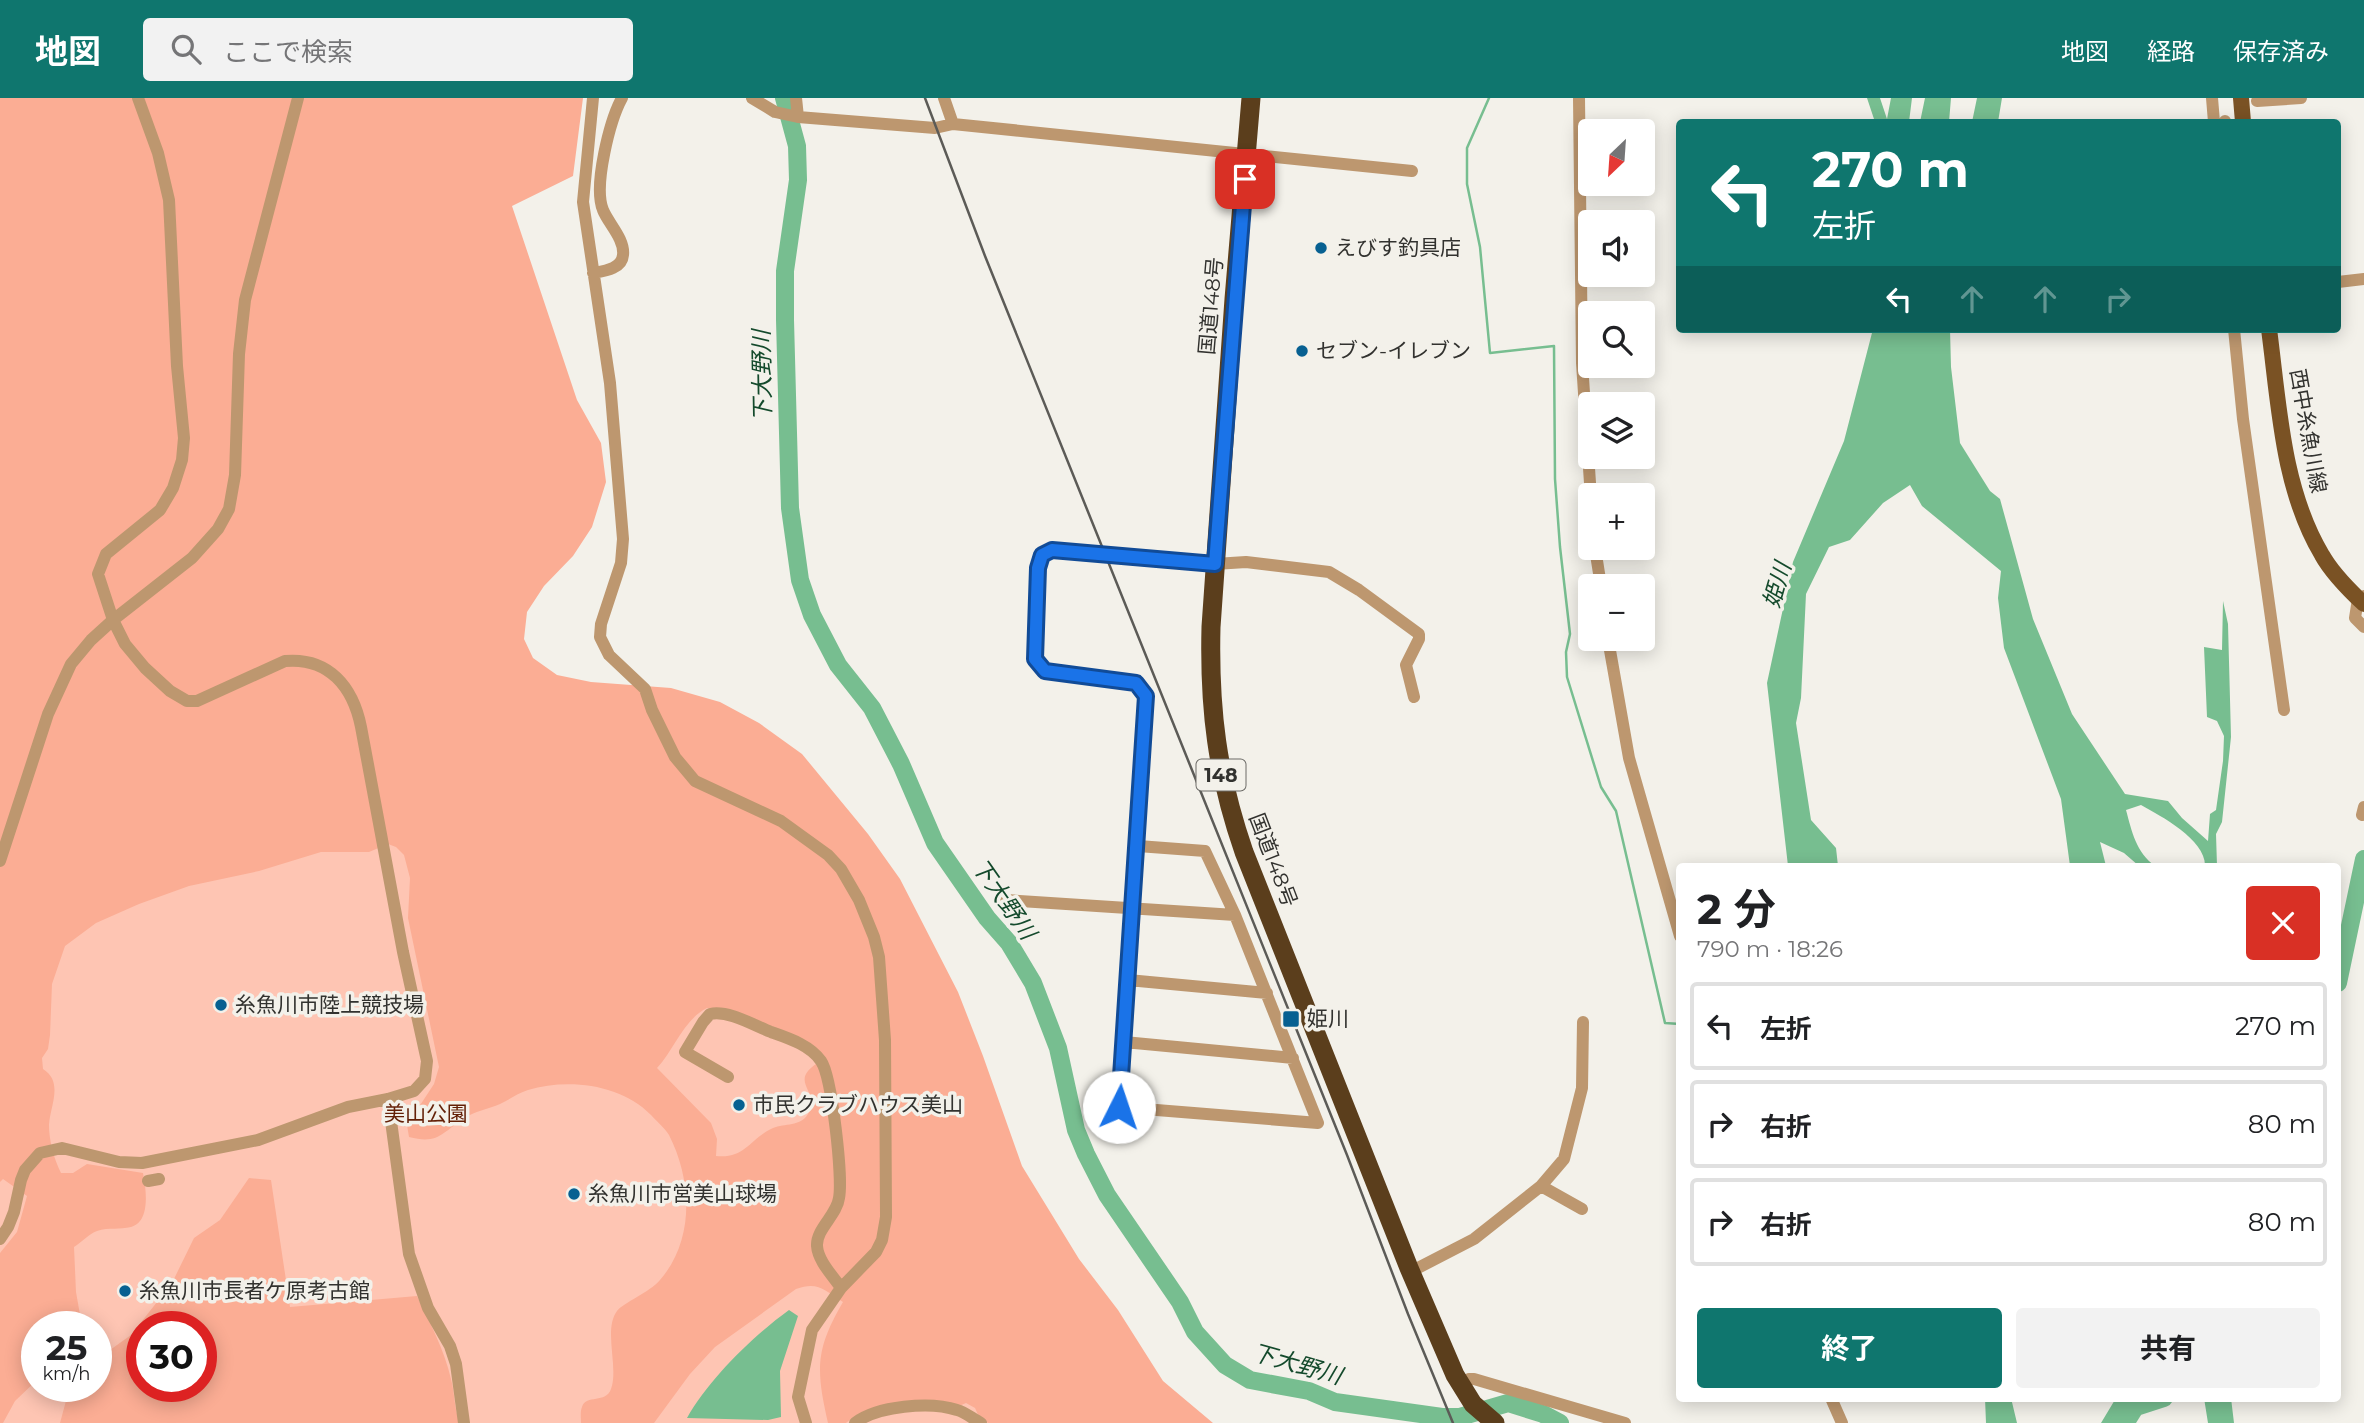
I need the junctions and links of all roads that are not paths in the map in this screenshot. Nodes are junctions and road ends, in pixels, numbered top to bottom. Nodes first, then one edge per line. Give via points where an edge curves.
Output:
1 (138, 98) edge
2 (290, 98) edge
3 (298, 98) edge
4 (593, 98) edge
5 (622, 98) edge
6 (752, 98) edge
7 (796, 98) edge
8 (944, 98) edge
9 (1251, 98) edge
10 (1579, 98) edge
11 (2212, 98) edge
12 (2301, 98) edge
13 (2249, 100) edge
14 (799, 117) junction
15 (293, 119) junction
16 (2220, 119) edge
17 (2244, 119) edge
18 (953, 124) junction
19 (1247, 155) junction
20 (1412, 171) dead end
21 (593, 273) junction
22 (2364, 279) edge
23 (2341, 282) edge
24 (2234, 333) edge
25 (2270, 333) edge
26 (1590, 483) edge
27 (1215, 564) junction
28 (2362, 600) edge
29 (113, 620) junction
30 (2364, 627) edge
31 (1610, 651) edge
32 (1414, 697) dead end
33 (2284, 710) dead end
34 (1138, 846) junction
35 (0, 861) edge
36 (1006, 900) dead end
37 (1131, 907) junction
38 (1235, 915) junction
39 (1676, 922) edge
40 (1128, 980) junction
41 (1267, 993) junction
42 (1583, 1022) dead end
43 (1124, 1042) junction
44 (1293, 1058) junction
45 (728, 1077) dead end
46 (388, 1099) junction
47 (1541, 1186) junction
48 (1582, 1209) dead end
49 (0, 1240) edge
50 (1410, 1272) junction
51 (841, 1288) junction
52 (1460, 1385) junction
53 (1833, 1402) edge
54 (1491, 1420) edge
55 (464, 1423) edge
56 (807, 1423) edge
57 (855, 1423) edge
58 (981, 1423) edge
59 (1626, 1423) edge
60 (1842, 1423) edge

1 - 29 street via 169,200 184,438 173,488 160,510 100,564 98,574
2 - 15 street
3 - 15 street
4 - 21 street via 583,202
5 - 21 street via 604,149 601,198 624,255 613,269
6 - 14 street via 775,112
7 - 14 street
8 - 18 street
9 - 19 highway, 国道148号 / 148
10 - 26 street via 1582,363
11 - 16 street
12 - 13 street
13 - 17 main road
14 - 18 street via 935,128
15 - 29 street via 245,300 229,509 192,558
18 - 19 street
19 - 20 street
19 - 27 highway, 国道148号 / 148
21 - 51 street via 610,383 623,539 621,563 600,637 610,654 645,689 675,757 695,781 781,821 841,869 859,901 879,957 885,1041 886,1217 876,1252
22 - 23 street
24 - 33 street
25 - 28 main road, 西中糸魚川線 via 2289,467 2303,514 2322,555
27 - 32 street via 1246,562 1329,572 1359,590 1419,634 1406,665
27 - 34 street via 1052,550 1042,555 1038,568 1035,659 1045,671 1136,683 1146,696
27 - 50 highway, 国道148号 / 148 via 1212,712 1231,816
28 - 30 street via 2355,618
29 - 35 street via 71,664 48,713
29 - 46 street via 145,668 187,701 197,701 285,661 298,660 334,673 348,691 359,718 428,1061 428,1073 419,1087
31 - 39 street via 1629,758
34 - 37 street
34 - 38 street via 1205,851
36 - 37 street
37 - 38 street
37 - 40 street
38 - 41 street
40 - 41 street
40 - 43 street
41 - 44 street
42 - 47 street via 1580,1100 1564,1159
43 - 44 street
43 - 44 street via 1119,1107 1318,1123
45 - 51 street via 685,1052 710,1014 725,1015 798,1044 825,1067 840,1180 839,1201 817,1245 821,1260
46 - 49 street via 348,1107 258,1140 142,1163 62,1148 40,1153 25,1170
46 - 55 street via 409,1254 428,1308 456,1364
47 - 48 street
47 - 50 street via 1474,1239
50 - 52 highway, 国道148号 / 148
51 - 56 street via 811,1330 798,1397
52 - 54 highway, 国道148号 / 148
52 - 59 street via 1474,1379
53 - 60 street
57 - 58 street via 874,1412 923,1405 958,1410

